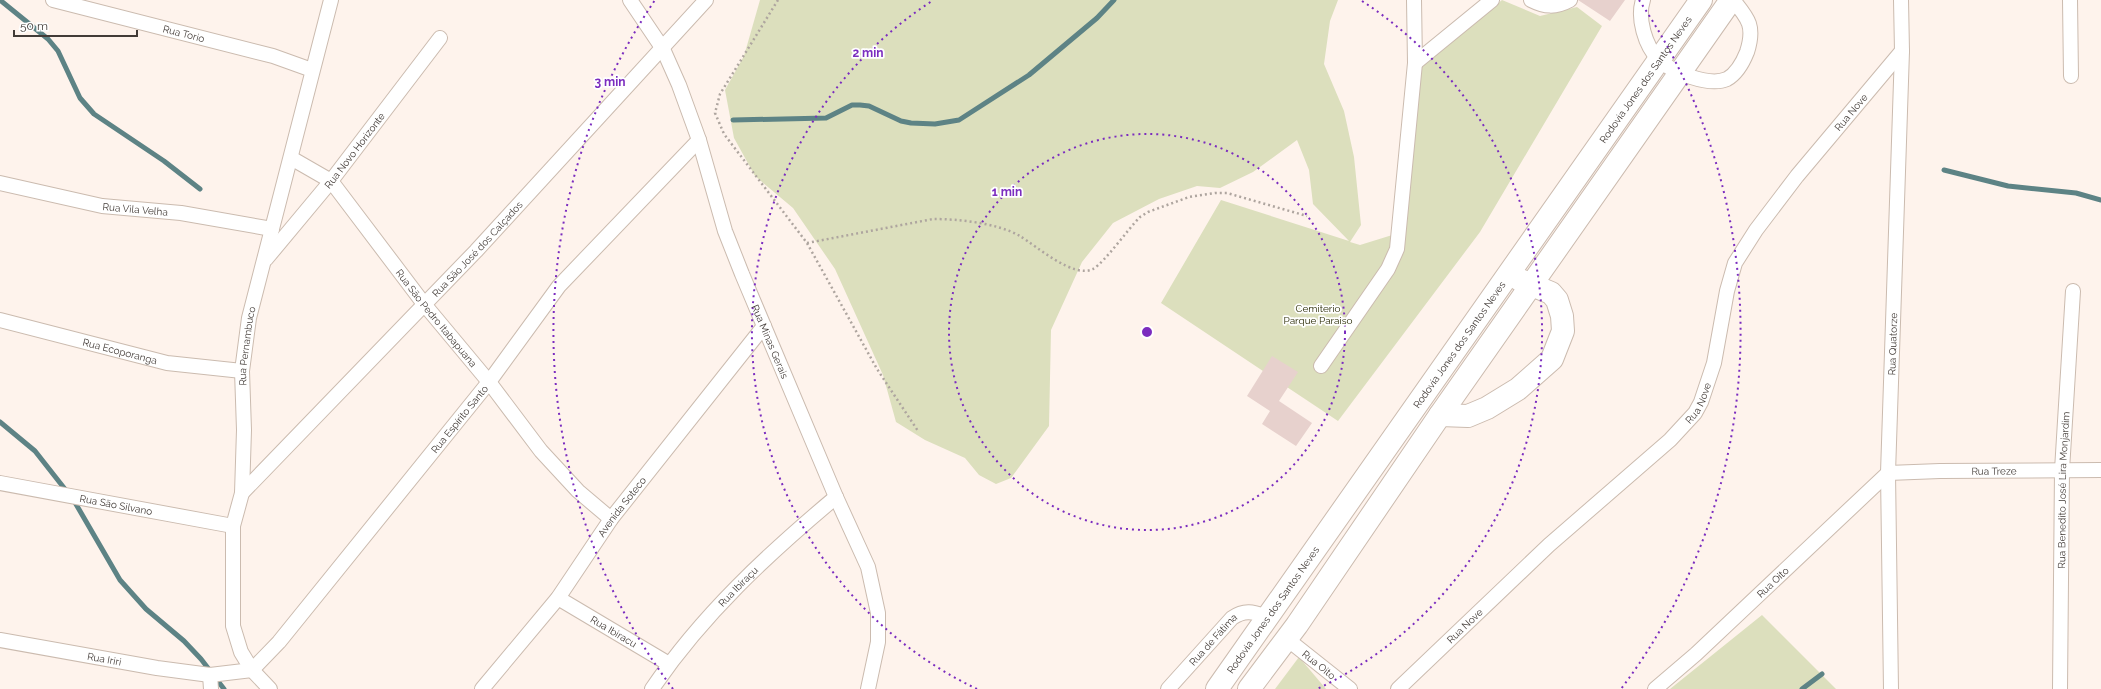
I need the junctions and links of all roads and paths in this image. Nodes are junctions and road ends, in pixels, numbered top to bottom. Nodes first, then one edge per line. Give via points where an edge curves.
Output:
1 (53, 0) edge
2 (331, 0) edge
3 (630, 0) edge
4 (706, 0) edge
5 (778, 0) edge
6 (1414, 0) edge
7 (1492, 0) edge
8 (1531, 0) edge
9 (1570, 0) edge
10 (1643, 0) edge
11 (1701, 0) edge
12 (1732, 0) edge
13 (1901, 0) edge
14 (2070, 0) edge
15 (440, 38) dead end
16 (663, 49) junction
17 (1902, 51) junction
18 (1658, 59) junction
19 (1415, 63) junction
20 (312, 70) junction
21 (1681, 74) junction
22 (2071, 76) dead end
23 (699, 140) junction
24 (291, 158) junction
25 (331, 181) junction
26 (0, 183) edge
27 (1307, 216) dead end
28 (272, 229) junction
29 (807, 243) junction
30 (264, 261) junction
31 (1507, 276) junction
32 (1533, 284) junction
33 (2073, 291) dead end
34 (424, 304) junction
35 (0, 320) edge
36 (764, 326) junction
37 (1321, 366) dead end
38 (242, 371) junction
39 (489, 382) junction
40 (1440, 415) junction
41 (918, 431) dead end
42 (2062, 470) junction
43 (2101, 470) edge
44 (1888, 473) junction
45 (0, 483) edge
46 (242, 493) junction
47 (836, 497) junction
48 (611, 520) junction
49 (232, 526) junction
50 (558, 598) junction
51 (1268, 617) junction
52 (1287, 639) junction
53 (0, 640) edge
54 (669, 664) junction
55 (252, 670) junction
56 (210, 682) edge
57 (270, 689) edge
58 (482, 689) edge
59 (652, 689) edge
60 (868, 689) edge
61 (1168, 689) edge
62 (1217, 689) edge
63 (1249, 689) edge
64 (1350, 689) edge
65 (1398, 689) edge
66 (1655, 689) edge
67 (1891, 689) edge
68 (2060, 689) edge

1 - 20 street, Rua Torio via 273,56
2 - 20 street, Rua Pernambuco
3 - 16 street, Rua Minas Gerais
4 - 16 street, Rua São José dos Calçados
5 - 29 path via 720,94 715,114 724,134
6 - 19 street
7 - 19 street
8 - 9 street via 1554,7
10 - 18 street via 1640,9 1642,26
11 - 18 main road, Rodovia Jones dos Santos Neves
12 - 21 main road
12 - 21 street via 1747,17 1751,31 1741,65 1727,78 1716,82
13 - 17 street, Rua Quatorze
14 - 22 street
15 - 25 street, Rua Novo Horizonte
16 - 23 street, Rua Minas Gerais
16 - 34 street, Rua São José dos Calçados
17 - 44 street, Rua Quatorze
17 - 65 street, Rua Nove via 1797,176 1756,230 1735,263 1727,291 1714,363 1695,413 1670,440 1549,545
18 - 21 street
18 - 31 main road, Rodovia Jones dos Santos Neves
19 - 37 street via 1397,249 1388,269
20 - 24 street, Rua Pernambuco
21 - 32 main road
23 - 36 street, Rua Minas Gerais via 725,231
23 - 39 street, Rua Espírito Santo via 559,286
24 - 25 street, Rua São Pedro Itabapuana
24 - 28 street, Rua Pernambuco
25 - 30 street, Rua Novo Horizonte
25 - 34 street, Rua São Pedro Itabapuana
26 - 28 street, Rua Vila Velha via 102,206 181,213
27 - 29 path via 1227,193 1199,194 1140,217 1096,267 1085,271 1068,266 1007,231 950,219 918,222
28 - 30 street, Rua Pernambuco
29 - 41 path via 877,368
30 - 38 street, Rua Pernambuco via 249,318
31 - 32 main road
31 - 51 main road, Rodovia Jones dos Santos Neves
32 - 40 main road
32 - 40 main road via 1551,293 1557,300 1562,316 1563,331 1552,359 1518,389 1487,408 1468,416
33 - 42 street, Rua Benedito José Lira Monjardim
34 - 39 street, Rua São Pedro Itabapuana
34 - 46 street, Rua São José dos Calçados
35 - 38 street, Rua Ecoporanga via 167,363
36 - 47 street, Rua Minas Gerais
36 - 48 street, Avenida Soteco
38 - 46 street, Rua Pernambuco
39 - 48 street, Rua São Pedro Itabapuana via 558,472
39 - 55 street, Rua Espírito Santo via 279,642
40 - 52 main road
42 - 43 street, Rua Treze
42 - 44 street, Rua Treze
42 - 68 street, Rua Benedito José Lira Monjardim
44 - 66 street, Rua Oito via 1696,654
44 - 67 street, Rua Quatorze
45 - 49 street, Rua São Silvano
46 - 49 street, Rua Pernambuco
47 - 54 street, Rua Ibiraçu via 734,588
47 - 60 street, Rua Minas Gerais via 868,567 878,613 878,642
48 - 50 street, Avenida Soteco
49 - 55 street, Rua Pernambuco via 233,626 241,652
50 - 54 street, Rua Ibiracu
50 - 58 street, Avenida Soteco
51 - 61 street, Rua de Fátima via 1248,611 1232,618
51 - 62 main road, Rodovia Jones dos Santos Neves
52 - 63 main road
52 - 64 street, Rua Oito
53 - 56 street, Rua Iriri via 157,668
54 - 59 street, Rua Ibiraçu
55 - 56 street
55 - 57 street, Rua Pernambuco

